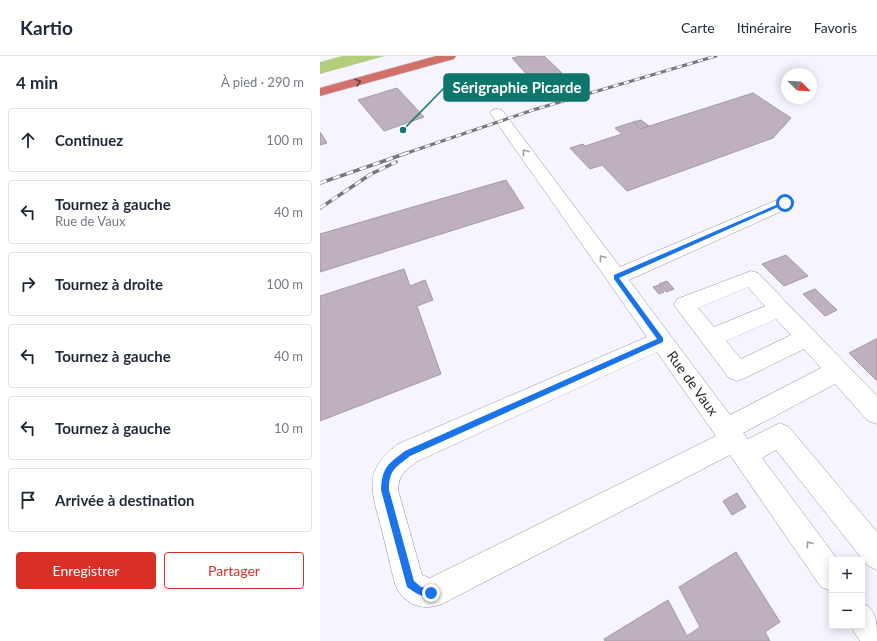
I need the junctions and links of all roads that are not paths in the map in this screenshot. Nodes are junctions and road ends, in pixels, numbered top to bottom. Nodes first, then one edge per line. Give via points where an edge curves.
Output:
1 (415, 56) edge
2 (450, 56) edge
3 (320, 82) edge
4 (320, 92) edge
5 (497, 113) dead end
6 (785, 203) dead end
7 (616, 277) junction
8 (780, 309) junction
9 (710, 338) junction
10 (806, 338) junction
11 (661, 340) junction
12 (838, 372) junction
13 (877, 413) edge
14 (734, 441) junction
15 (877, 555) edge
16 (829, 572) edge
17 (865, 622) edge
18 (877, 638) edge

1 - 3 highway
4 -> 2 highway
7 -> 5 street, Rue de Vaux
6 - 7 street
7 - 11 street, Rue de Vaux
8 - 9 street
8 - 9 street via 750,278 684,305
8 - 10 street
9 - 10 street via 737,371
10 - 12 street
11 - 14 street, Rue de Vaux
11 - 14 street via 407,453 392,466 385,476 385,490 410,584 419,591 431,593
12 - 13 street
12 - 14 street
14 - 15 street via 780,435
16 -> 14 street, Rue de Vaux
17 - 18 street

